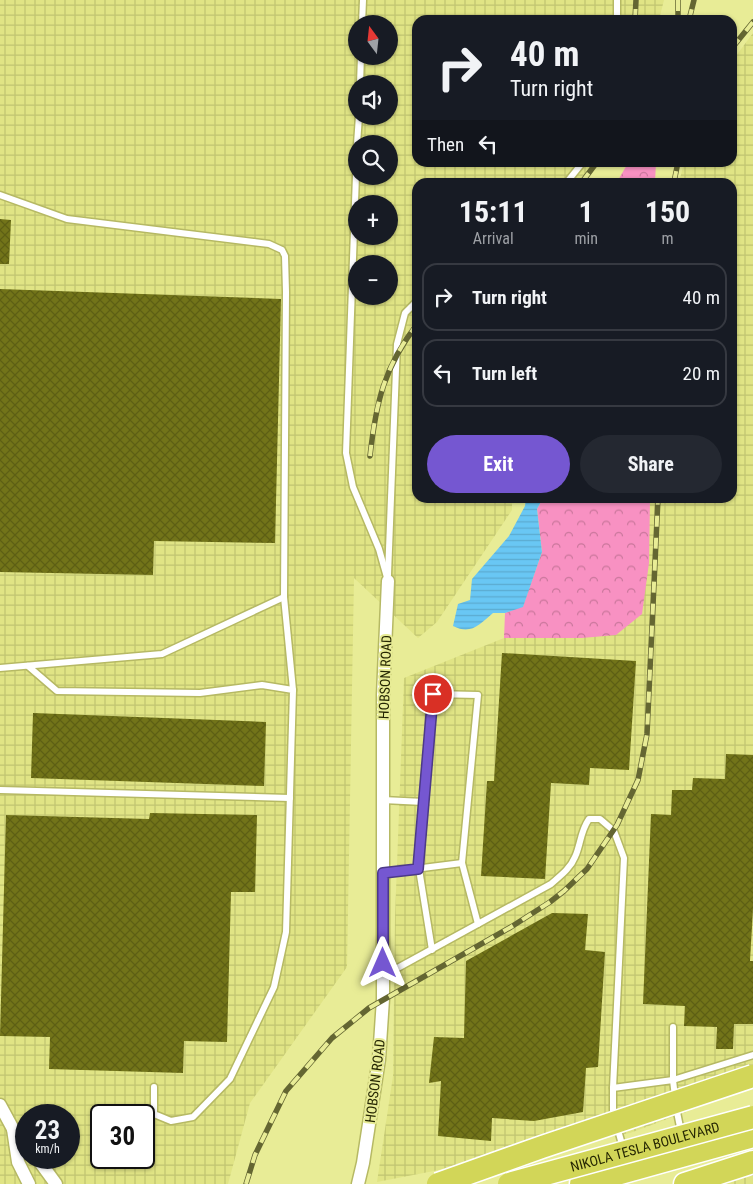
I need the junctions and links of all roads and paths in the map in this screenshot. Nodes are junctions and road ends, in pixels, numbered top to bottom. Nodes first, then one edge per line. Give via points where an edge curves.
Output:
1 (363, 0) edge
2 (617, 0) edge
3 (362, 15) edge
4 (617, 15) edge
5 (579, 167) edge
6 (570, 178) edge
7 (356, 185) edge
8 (0, 195) edge
9 (412, 306) edge
10 (388, 581) junction
11 (284, 597) junction
12 (28, 666) junction
13 (0, 668) edge
14 (293, 690) junction
15 (0, 790) edge
16 (290, 798) junction
17 (383, 800) junction
18 (424, 802) junction
19 (462, 863) junction
20 (418, 869) junction
21 (383, 873) junction
22 (478, 924) junction
23 (432, 950) junction
24 (383, 976) junction
25 (673, 1027) dead end
26 (753, 1055) edge
27 (753, 1076) edge
28 (673, 1080) junction
29 (154, 1086) dead end
30 (613, 1088) junction
31 (0, 1105) edge
32 (753, 1117) edge
33 (13, 1129) junction
34 (15, 1131) edge
35 (753, 1136) edge
36 (684, 1143) dead end
37 (626, 1160) dead end
38 (753, 1162) edge
39 (46, 1169) edge
40 (28, 1184) edge
41 (56, 1184) edge
42 (358, 1184) edge
43 (438, 1184) edge
44 (509, 1184) edge
45 (581, 1184) edge
46 (684, 1184) edge

1 - 3 lane
2 - 4 lane
5 - 6 lane
7 - 10 lane, HOBSON ROAD via 346,453 353,488 379,549
8 - 11 lane via 67,219 269,244 282,250 286,292
9 - 10 lane via 405,313 397,344
10 - 17 street, HOBSON ROAD
11 - 12 lane via 162,654
11 - 14 lane
12 - 13 lane
12 - 14 lane via 57,691 200,693 262,685
14 - 16 lane
15 - 16 lane
16 - 29 lane via 286,932 274,987 230,1079 193,1116 171,1121 154,1114
17 - 18 lane
17 - 21 street, HOBSON ROAD
18 - 19 lane via 433,694 478,695
18 - 20 lane
19 - 20 lane
19 - 22 lane
20 - 21 lane
20 - 23 lane
21 - 24 street, HOBSON ROAD
22 - 23 lane
22 - 30 lane via 566,872 575,858 582,829 589,819 600,819 614,831 624,858
23 - 24 lane
24 - 42 street, HOBSON ROAD via 380,1059
25 - 28 lane
26 - 28 lane
27 - 43 highway, bridge
28 - 30 lane
28 - 36 lane
30 - 37 lane via 613,1112
31 - 33 street
32 - 44 highway, NIKOLA TESLA BOULEVARD, bridge
33 - 34 street
33 - 40 street via 18,1162
35 - 45 highway, NIKOLA TESLA BOULEVARD
38 - 46 highway
39 - 41 street

